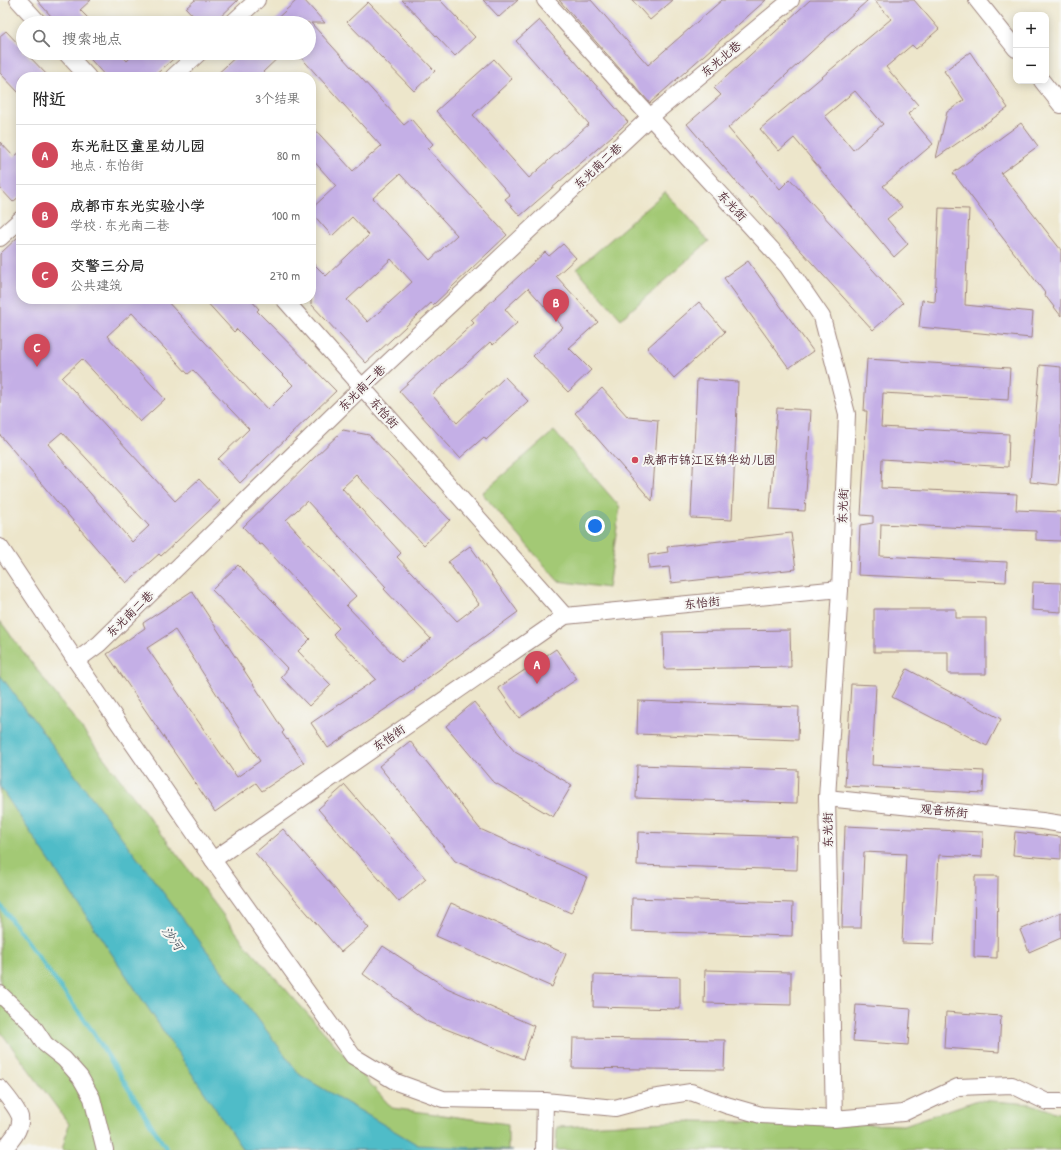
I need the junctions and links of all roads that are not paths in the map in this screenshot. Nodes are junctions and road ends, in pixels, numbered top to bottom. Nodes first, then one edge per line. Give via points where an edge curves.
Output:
1 (18, 0) edge
2 (257, 0) edge
3 (545, 0) edge
4 (792, 0) edge
5 (977, 0) edge
6 (33, 16) edge
7 (240, 16) edge
8 (1015, 48) edge
9 (72, 60) edge
10 (191, 60) edge
11 (83, 72) edge
12 (178, 72) edge
13 (1044, 84) edge
14 (1061, 105) edge
15 (650, 117) junction
16 (16, 223) edge
17 (0, 238) edge
18 (288, 304) edge
19 (362, 387) junction
20 (0, 547) edge
21 (840, 589) junction
22 (565, 616) junction
23 (76, 661) junction
24 (827, 798) junction
25 (1061, 824) edge
26 (213, 860) junction
27 (0, 994) edge
28 (0, 1088) edge
29 (544, 1101) junction
30 (1061, 1102) edge
31 (834, 1120) junction
32 (2, 1150) edge
33 (105, 1150) edge
34 (544, 1150) edge

1 - 6 street
2 - 7 street
3 - 15 street, 东光街
4 - 15 street, 东光北巷
5 - 8 street
9 - 11 street
10 - 12 street
13 - 14 street
15 - 19 street, 东光南二巷
15 - 21 street, 东光街 via 787,266 822,317 847,414
16 - 17 street
18 - 19 street, 东怡街
19 - 22 street, 东怡街
19 - 23 street, 东光南二巷 via 99,644
20 - 23 street
21 - 22 street, 东怡街
21 - 24 street, 东光街
22 - 26 street, 东怡街
23 - 26 street
24 - 25 street, 观音桥街
24 - 31 street, 东光街
26 - 29 street via 353,1056 396,1082 443,1098
27 - 33 street via 31,1023 45,1044 64,1059 80,1077 92,1098
28 - 32 street via 20,1118 17,1133 10,1144
29 - 31 street via 615,1108 652,1098 691,1092 761,1114
29 - 34 street
30 - 31 street via 1047,1102 1012,1085 958,1087 903,1113

